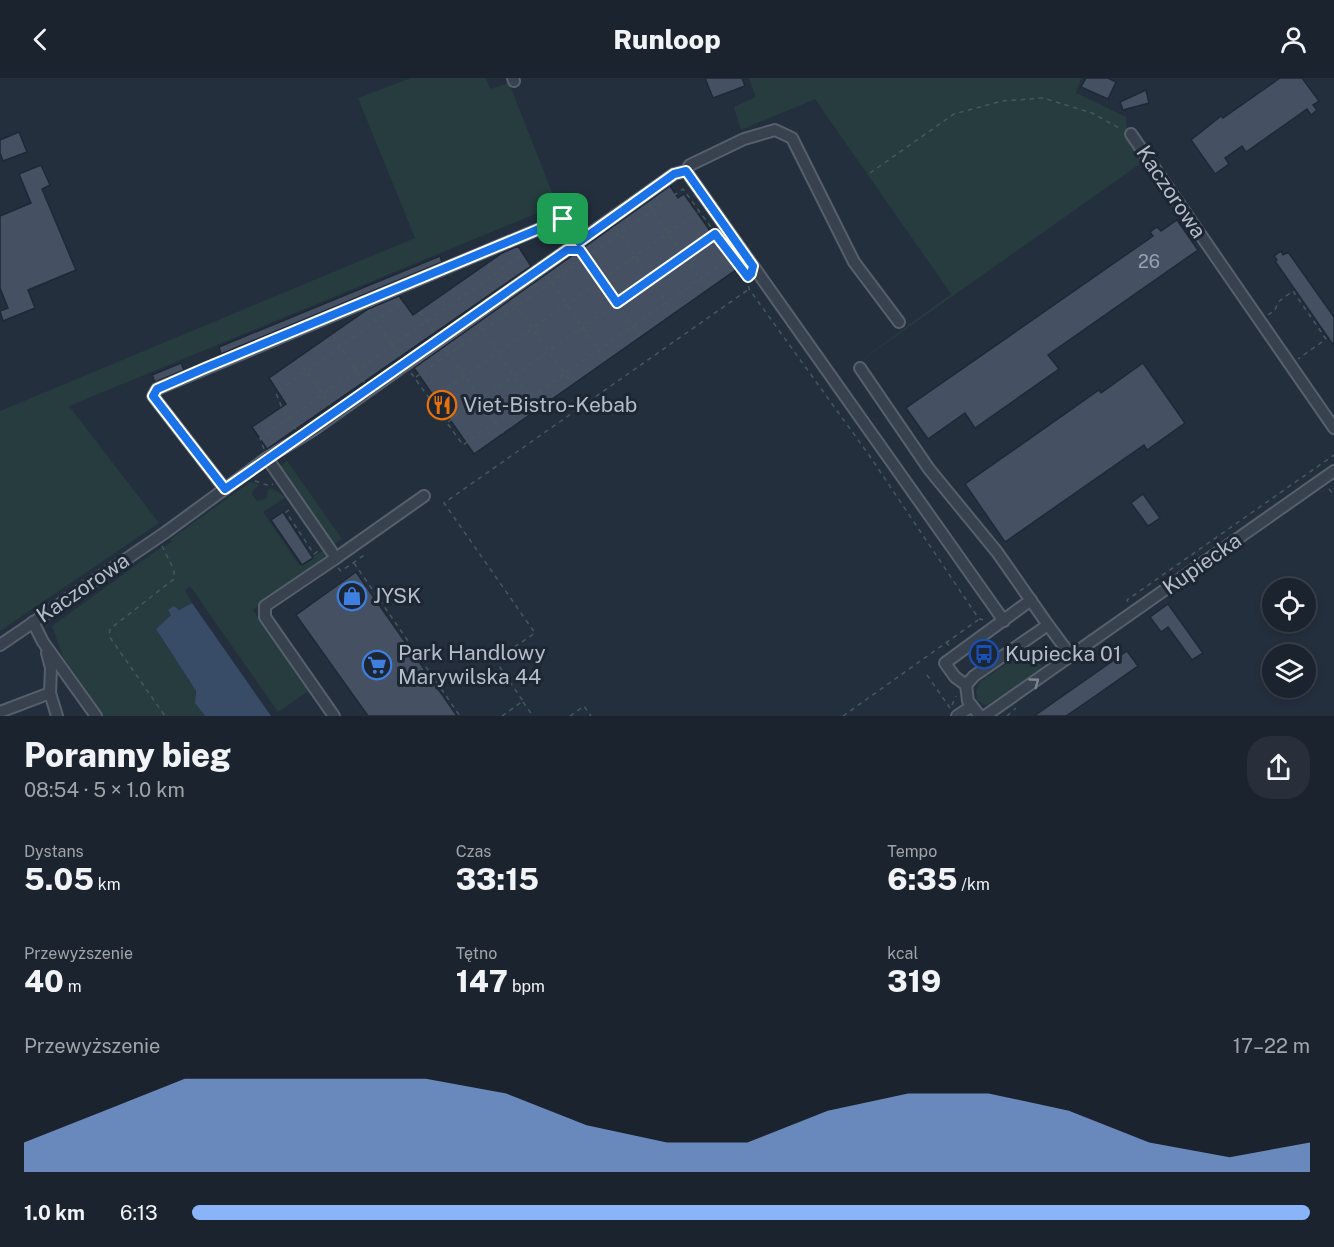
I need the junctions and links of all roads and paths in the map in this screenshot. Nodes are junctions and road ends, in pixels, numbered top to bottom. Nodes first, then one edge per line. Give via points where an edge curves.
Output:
1 (1131, 134) joint
2 (686, 171) junction
3 (870, 173) dead end
4 (643, 197) junction
5 (653, 210) junction
6 (699, 211) junction
7 (610, 220) junction
8 (668, 232) junction
9 (620, 234) junction
10 (715, 234) junction
11 (579, 242) junction
12 (567, 250) junction
13 (522, 255) dead end
14 (684, 256) junction
15 (731, 256) junction
16 (636, 257) junction
17 (585, 258) junction
18 (488, 264) dead end
19 (753, 266) junction
20 (542, 268) junction
21 (494, 274) junction
22 (748, 277) junction
23 (650, 279) junction
24 (700, 279) junction
25 (601, 281) junction
26 (551, 282) junction
27 (453, 288) dead end
28 (707, 289) dead end
29 (749, 289) junction
30 (507, 292) junction
31 (459, 298) junction
32 (402, 302) dead end
33 (666, 302) junction
34 (617, 303) junction
35 (566, 305) junction
36 (517, 306) junction
37 (368, 310) dead end
38 (420, 312) dead end
39 (673, 312) dead end
40 (473, 317) junction
41 (427, 321) junction
42 (1259, 321) junction
43 (376, 322) junction
44 (899, 322) dead end
45 (633, 326) junction
46 (582, 327) junction
47 (533, 328) junction
48 (483, 331) junction
49 (333, 335) dead end
50 (640, 336) dead end
51 (440, 340) junction
52 (392, 346) junction
53 (341, 347) junction
54 (548, 350) junction
55 (598, 350) junction
56 (498, 352) junction
57 (450, 354) junction
58 (298, 359) dead end
59 (605, 360) dead end
60 (405, 363) junction
61 (1290, 364) junction
62 (860, 368) dead end
63 (357, 370) junction
64 (307, 371) junction
65 (564, 373) junction
66 (513, 375) junction
67 (464, 376) junction
68 (415, 378) junction
69 (572, 384) dead end
70 (369, 390) junction
71 (323, 394) junction
72 (529, 398) junction
73 (479, 399) junction
74 (430, 400) junction
75 (537, 408) dead end
76 (336, 413) junction
77 (288, 418) junction
78 (447, 422) junction
79 (495, 422) junction
80 (1334, 428) edge
81 (503, 433) dead end
82 (301, 436) junction
83 (1334, 455) edge
84 (267, 458) junction
85 (1334, 471) edge
86 (225, 489) junction
87 (1331, 491) dead end
88 (1334, 495) edge
89 (424, 496) dead end
90 (155, 539) junction
91 (336, 558) junction
92 (354, 563) dead end
93 (1032, 600) junction
94 (1134, 612) junction
95 (979, 619) junction
96 (1004, 621) junction
97 (33, 622) junction
98 (1048, 625) junction
99 (43, 642) junction
100 (0, 645) edge
101 (1071, 656) junction
102 (927, 675) dead end
103 (966, 685) junction
104 (50, 693) junction
105 (523, 701) junction
106 (972, 706) junction
107 (1004, 711) edge
108 (0, 712) edge
109 (954, 712) edge
110 (57, 716) edge
111 (96, 716) edge
112 (165, 716) edge
113 (334, 716) edge
114 (460, 716) edge
115 (502, 716) edge
116 (533, 716) edge
117 (570, 716) edge
118 (591, 716) edge
119 (843, 716) edge
120 (980, 716) edge
121 (986, 716) edge

1 - 3 path, Kaczorowa via 1092,113 1043,98 1002,100 954,114
1 - 42 street, Kaczorowa
2 - 4 street, Kaczorowa via 674,174
2 - 19 street
2 - 44 street, Kaczorowa via 690,165 744,139 775,130 792,138 854,262
4 - 5 path
4 - 7 street, Kaczorowa
5 - 6 path via 683,189
5 - 8 path
5 - 9 path
6 - 8 path
6 - 10 path
7 - 9 path
7 - 11 street, Kaczorowa
8 - 14 path
8 - 16 path
9 - 16 path
9 - 17 path
10 - 14 path
10 - 15 path
11 - 12 street, Kaczorowa
11 - 86 street via 563,219 157,389 153,396
12 - 17 path via 580,250
12 - 20 street, Kaczorowa
13 - 21 path
14 - 23 path
14 - 24 path
15 - 22 path
15 - 24 path
16 - 23 path
16 - 25 path
17 - 25 path
17 - 26 path
18 - 21 path
19 - 22 path
19 - 96 street
20 - 26 path
20 - 30 street, Kaczorowa
21 - 30 path
21 - 31 path
22 - 29 path
23 - 33 path
23 - 34 path
24 - 28 path
24 - 33 path
25 - 34 path
25 - 35 path
26 - 35 path
26 - 36 path
27 - 31 path
29 - 95 path via 869,455
29 - 105 path via 444,503 535,633 495,660
30 - 36 path
30 - 40 street, Kaczorowa
31 - 40 path
31 - 41 path
32 - 43 path
33 - 39 path
33 - 45 path
34 - 45 path
34 - 46 path
35 - 46 path
35 - 47 path
36 - 47 path
36 - 48 path
37 - 43 path
38 - 41 path
40 - 48 path
40 - 51 street, Kaczorowa
41 - 51 path
41 - 52 path
42 - 61 street, Kaczorowa
42 - 61 path via 1293,291 1326,339
43 - 52 path
43 - 53 path
45 - 50 path
45 - 55 path
46 - 54 path
46 - 55 path
47 - 54 path
47 - 56 path
48 - 56 path
48 - 57 path
49 - 53 path
51 - 57 path
51 - 60 street, Kaczorowa
52 - 60 path
52 - 63 path
53 - 63 path
53 - 64 path
54 - 65 path
54 - 66 path
55 - 59 path
55 - 65 path
56 - 66 path
56 - 67 path
57 - 67 path
57 - 68 path
58 - 64 path
60 - 68 path
60 - 70 street, Kaczorowa
61 - 80 street, Kaczorowa
62 - 93 street via 929,469
63 - 70 path
63 - 71 path
64 - 71 path
64 - 77 path via 276,393
65 - 69 path
65 - 72 path
66 - 72 path
66 - 73 path
67 - 73 path
67 - 74 path
68 - 74 path
70 - 76 street, Kaczorowa
71 - 76 path
71 - 77 path
72 - 75 path
72 - 79 path
73 - 78 path
73 - 79 path
74 - 78 path
76 - 82 street, Kaczorowa
77 - 82 path
77 - 84 path via 260,438
78 - 79 path via 463,445
79 - 81 path
82 - 84 street, Kaczorowa
83 - 94 path via 1127,600
84 - 86 street, Kaczorowa
84 - 91 street
85 - 94 street, Kupiecka
86 - 90 street, Kaczorowa
87 - 88 path
89 - 91 street
90 - 97 street, Kaczorowa
90 - 112 path via 170,559 174,579 110,629 110,636
91 - 113 street via 263,610
92 - 114 path
93 - 96 street
93 - 98 street
94 - 101 street, Kupiecka
95 - 96 path
95 - 119 path
96 - 103 street via 945,663
97 - 99 street
97 - 100 street, Kaczorowa
98 - 101 street
98 - 103 street via 974,675
99 - 104 street via 51,668
99 - 111 street
107 -> 101 street, Kupiecka
102 - 109 path
103 - 106 street
104 - 108 street
104 - 110 street
105 - 115 path
105 - 116 path
106 - 109 street
106 - 120 street
107 - 121 street, Kupiecka
117 - 118 path via 584,706

